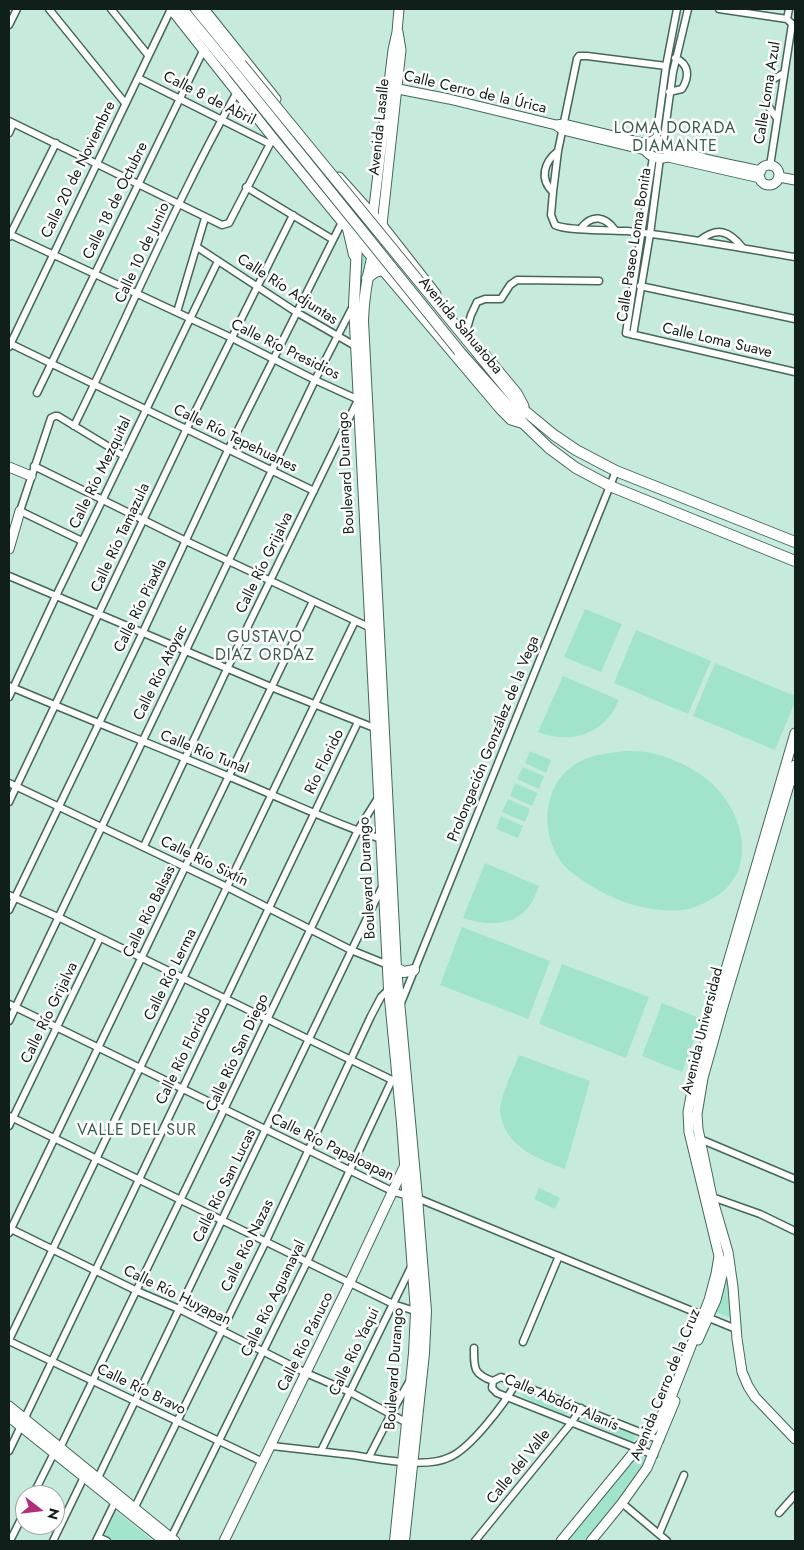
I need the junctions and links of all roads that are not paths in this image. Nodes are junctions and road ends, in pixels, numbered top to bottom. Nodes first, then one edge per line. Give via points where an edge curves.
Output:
1 (17, 9) edge
2 (49, 9) edge
3 (111, 9) edge
4 (171, 9) edge
5 (182, 9) edge
6 (196, 9) edge
7 (204, 9) edge
8 (399, 9) edge
9 (677, 9) edge
10 (681, 9) edge
11 (688, 9) edge
12 (719, 9) edge
13 (783, 9) edge
14 (788, 9) edge
15 (738, 10) edge
16 (11, 16) edge
17 (791, 22) edge
18 (9, 26) edge
19 (204, 50) junction
20 (148, 55) junction
21 (675, 58) junction
22 (666, 66) junction
23 (238, 68) junction
24 (784, 73) junction
25 (138, 78) junction
26 (264, 84) junction
27 (393, 88) junction
28 (237, 92) junction
29 (670, 92) junction
30 (180, 98) junction
31 (244, 102) junction
32 (125, 103) junction
33 (777, 118) junction
34 (222, 120) junction
35 (11, 122) edge
36 (561, 126) junction
37 (9, 133) edge
38 (382, 140) junction
39 (271, 141) junction
40 (392, 141) junction
41 (56, 143) junction
42 (646, 147) junction
43 (662, 150) junction
44 (558, 151) junction
45 (96, 164) junction
46 (770, 166) junction
47 (760, 175) junction
48 (779, 177) junction
49 (795, 180) edge
50 (137, 185) junction
51 (246, 186) junction
52 (553, 192) junction
53 (358, 199) junction
54 (179, 205) junction
55 (293, 215) junction
56 (373, 215) junction
57 (205, 218) junction
58 (345, 226) junction
59 (382, 226) junction
60 (581, 228) junction
61 (615, 230) junction
62 (641, 233) junction
63 (650, 234) junction
64 (9, 235) edge
65 (332, 239) junction
66 (358, 241) junction
67 (699, 241) junction
68 (197, 247) junction
69 (743, 248) junction
70 (52, 254) junction
71 (371, 256) junction
72 (795, 257) edge
73 (355, 259) junction
74 (218, 261) junction
75 (411, 263) junction
76 (385, 272) junction
77 (94, 274) junction
78 (366, 278) junction
79 (599, 281) dead end
80 (634, 285) junction
81 (257, 286) junction
82 (642, 286) junction
83 (137, 294) junction
84 (354, 305) junction
85 (176, 312) junction
86 (296, 312) junction
87 (191, 319) junction
88 (795, 319) edge
89 (626, 332) joint
90 (634, 335) junction
91 (337, 336) junction
92 (466, 336) junction
93 (232, 338) junction
94 (9, 344) edge
95 (360, 349) junction
96 (456, 352) junction
97 (273, 359) junction
98 (52, 364) junction
99 (795, 366) edge
100 (795, 371) edge
101 (315, 380) junction
102 (95, 384) junction
103 (37, 393) dead end
104 (363, 401) junction
105 (145, 409) junction
106 (74, 426) junction
107 (186, 430) junction
108 (228, 450) junction
109 (124, 456) junction
110 (34, 466) junction
111 (9, 467) edge
112 (272, 470) junction
113 (616, 471) junction
114 (31, 476) junction
115 (610, 486) junction
116 (314, 491) junction
117 (103, 500) junction
118 (20, 511) junction
119 (144, 520) junction
120 (82, 541) junction
121 (186, 541) junction
122 (795, 542) edge
123 (9, 549) edge
124 (229, 561) junction
125 (795, 561) edge
126 (9, 576) edge
127 (270, 580) junction
128 (56, 596) junction
129 (313, 601) junction
130 (100, 614) junction
131 (355, 621) junction
132 (374, 629) junction
133 (143, 632) junction
134 (186, 650) junction
135 (227, 669) junction
136 (11, 687) edge
137 (271, 688) junction
138 (9, 697) edge
139 (54, 705) junction
140 (314, 705) junction
141 (358, 722) junction
142 (98, 724) junction
143 (379, 730) junction
144 (795, 733) edge
145 (142, 741) junction
146 (186, 759) junction
147 (795, 765) edge
148 (230, 776) junction
149 (9, 783) edge
150 (16, 787) junction
151 (272, 794) junction
152 (378, 798) junction
153 (9, 802) edge
154 (59, 807) junction
155 (314, 813) junction
156 (102, 826) junction
157 (358, 830) junction
158 (385, 840) junction
159 (767, 845) junction
160 (144, 846) junction
161 (186, 867) junction
162 (391, 872) junction
163 (383, 886) junction
164 (228, 887) junction
165 (12, 897) edge
166 (269, 908) junction
167 (9, 910) edge
168 (58, 917) junction
169 (310, 929) junction
170 (100, 938) junction
171 (351, 950) junction
172 (141, 958) junction
173 (392, 966) junction
174 (414, 970) junction
175 (183, 979) junction
176 (389, 989) junction
177 (225, 998) junction
178 (12, 1006) edge
179 (395, 1011) junction
180 (267, 1019) junction
181 (9, 1021) edge
182 (57, 1028) junction
183 (309, 1039) junction
184 (98, 1048) junction
185 (352, 1060) junction
186 (140, 1068) junction
187 (398, 1079) junction
188 (182, 1088) junction
189 (225, 1110) junction
190 (11, 1117) edge
191 (9, 1126) edge
192 (266, 1130) junction
193 (55, 1138) junction
194 (700, 1139) junction
195 (308, 1150) junction
196 (413, 1155) junction
197 (97, 1159) junction
198 (405, 1165) junction
199 (350, 1171) junction
200 (138, 1179) junction
201 (795, 1179) edge
202 (394, 1192) junction
203 (412, 1196) junction
204 (712, 1197) junction
205 (181, 1199) junction
206 (222, 1220) junction
207 (10, 1230) edge
208 (795, 1231) edge
209 (266, 1240) junction
210 (52, 1250) junction
211 (728, 1252) junction
212 (559, 1256) junction
213 (719, 1256) joint
214 (307, 1262) junction
215 (412, 1264) junction
216 (95, 1270) junction
217 (350, 1282) junction
218 (137, 1291) junction
219 (393, 1304) junction
220 (179, 1309) junction
221 (421, 1311) junction
222 (706, 1315) junction
223 (736, 1328) junction
224 (220, 1331) junction
225 (9, 1340) edge
226 (523, 1342) dead end
227 (474, 1348) dead end
228 (262, 1351) junction
229 (51, 1360) junction
230 (306, 1373) junction
231 (411, 1379) junction
232 (93, 1381) junction
233 (493, 1381) junction
234 (516, 1383) junction
235 (350, 1392) junction
236 (508, 1397) junction
237 (135, 1401) junction
238 (9, 1406) edge
239 (581, 1408) junction
240 (391, 1414) junction
241 (9, 1417) edge
242 (177, 1421) junction
243 (22, 1422) junction
244 (572, 1422) junction
245 (411, 1425) junction
246 (647, 1436) junction
247 (795, 1439) edge
248 (660, 1440) junction
249 (218, 1442) junction
250 (272, 1446) junction
251 (637, 1448) junction
252 (57, 1450) junction
253 (9, 1451) edge
254 (321, 1452) junction
255 (654, 1455) junction
256 (369, 1458) junction
257 (408, 1461) junction
258 (263, 1462) junction
259 (684, 1475) dead end
260 (84, 1477) junction
261 (96, 1482) junction
262 (38, 1485) edge
263 (795, 1495) edge
264 (117, 1499) junction
265 (622, 1503) junction
266 (133, 1512) junction
267 (779, 1513) dead end
268 (659, 1534) junction
269 (97, 1539) edge
270 (170, 1540) edge
271 (53, 1541) edge
272 (107, 1541) edge
273 (224, 1541) edge
274 (395, 1541) edge
275 (404, 1541) edge
276 (475, 1541) edge
277 (561, 1541) edge
278 (591, 1541) edge
279 (667, 1541) edge

1 - 16 street
2 - 32 street
3 - 20 street
4 - 19 street
4 - 20 street, Calle 20 de Noviembre
5 - 23 main road, Avenida Sahuatoba
6 - 23 main road, Avenida Sahuatoba
7 - 26 street
8 - 27 street, Avenida Lasalle via 393,50
9 - 22 street, Calle Paseo Loma Bonita
10 - 11 street
11 - 21 street, Calle Paseo Loma Bonita
12 - 15 street
13 - 14 street
14 - 17 street, Calle Loma Azul
15 - 17 street
16 - 18 street
17 - 24 street, Calle Loma Azul
19 - 28 street
19 - 30 street, Calle 18 de Octubre
20 - 25 street, Calle 20 de Noviembre
21 - 29 street, Calle Paseo Loma Bonita
21 - 29 street via 685,63 687,77 682,89
22 - 36 street via 579,56
22 - 43 street, Calle Paseo Loma Bonita
23 - 92 main road, Avenida Sahuatoba, bridge
23 - 96 main road, Avenida Sahuatoba, bridge
24 - 33 street, Calle Loma Azul
24 - 33 street via 770,81 766,96 767,104
25 - 30 street, Calle 8 de Abril
25 - 32 street, Calle 20 de Noviembre
26 - 31 street via 261,94
26 - 53 street
27 - 36 street, Calle Cerro de la Úrica
27 - 38 street, Avenida Lasalle
27 - 40 street, Avenida Lasalle
28 - 31 street
28 - 34 street, Calle 10 de Junio
29 - 43 street, Calle Paseo Loma Bonita
30 - 34 street, Calle 8 de Abril
30 - 50 street, Calle 18 de Octubre
31 - 39 street
32 - 45 street, Calle 20 de Noviembre
33 - 46 street, Calle Loma Azul
34 - 39 street, Calle 8 de Abril
34 - 54 street, Calle 10 de Junio
35 - 37 street
35 - 41 street
36 - 42 street, Calle Cerro de la Úrica
36 - 44 street
38 - 40 street
38 - 56 street, Avenida Lasalle
39 - 51 street
39 - 58 street
40 - 59 street, Avenida Lasalle
41 - 45 street
41 - 64 street
42 - 43 street
42 - 43 street
43 - 47 street
43 - 62 street, Calle Paseo Loma Bonita
43 - 63 street, Calle Paseo Loma Bonita
44 - 52 street
44 - 52 street via 548,160 544,176
45 - 50 street
45 - 70 street, Calle 20 de Noviembre
46 - 47 street via 763,168
46 - 48 street via 778,171
47 - 48 street via 768,185
48 - 49 street
50 - 54 street
50 - 77 street, Calle 18 de Octubre
51 - 55 street
51 - 57 street via 229,222 222,225
52 - 60 street via 551,215 555,224
53 - 56 street
53 - 58 street via 354,214
54 - 57 street
54 - 83 street, Calle 10 de Junio
55 - 65 street
55 - 81 street, Calle Río Tamazula
56 - 59 street
56 - 66 main road, Boulevard Durango
57 - 68 street
58 - 65 street, Calle Río Piaxtla
58 - 66 street
58 - 73 main road
59 - 71 main road, Boulevard Durango
59 - 75 street
60 - 61 street
60 - 61 street via 597,219 607,221
61 - 62 street
62 - 63 street
62 - 80 street, Calle Paseo Loma Bonita
63 - 67 street
63 - 82 street, Calle Paseo Loma Bonita
64 - 70 street, Calle Río Presidios
65 - 86 street, Calle Río Piaxtla
66 - 71 street
66 - 73 main road, Boulevard Durango
67 - 69 street
67 - 69 street via 711,233 723,233 735,238
68 - 74 street, Calle Río Adjuntas
68 - 85 street
69 - 72 street
70 - 77 street, Calle Río Presidios
70 - 94 street, Calle 20 de Noviembre
71 - 76 street
71 - 78 main road, Boulevard Durango
73 - 84 main road, Boulevard Durango
74 - 81 street, Calle Río Adjuntas
74 - 87 street, Calle Río Mezquital
75 - 76 street via 395,264
75 - 92 street
76 - 78 main road via 375,272
76 - 96 street
77 - 83 street, Calle Río Presidios
77 - 98 street, Calle 18 de Octubre
78 - 95 main road, Boulevard Durango
79 - 92 street via 516,280 501,299 477,302
80 - 82 street
80 - 89 street, Calle Paseo Loma Bonita
81 - 86 street, Calle Río Adjuntas
81 - 93 street, Calle Río Tamazula
82 - 88 street
82 - 90 street, Calle Paseo Loma Bonita
83 - 85 street, Calle Río Presidios
83 - 102 street, Calle 10 de Junio
84 - 91 street, Calle Río Atoyac
84 - 95 main road, Boulevard Durango
85 - 87 street, Calle Río Presidios
86 - 91 street, Calle Río Adjuntas
86 - 97 street, Calle Río Piaxtla
87 - 93 street, Calle Río Presidios
87 - 105 street, Calle Río Mezquital
89 - 90 street, Calle Loma Suave
90 - 100 street, Calle Loma Suave
91 - 95 street, Calle Río Adjuntas
91 - 101 street, Calle Río Atoyac
92 - 96 street
92 - 113 main road, Avenida Sahuatoba via 525,411 554,435
93 - 97 street, Calle Río Presidios
93 - 107 street, Calle Río Tamazula
94 - 98 street, Calle Río Tepehuanes
95 - 104 main road, Boulevard Durango
96 - 115 main road, Avenida Sahuatoba via 549,448
97 - 101 street, Calle Río Presidios
97 - 108 street, Calle Río Piaxtla
98 - 102 street, Calle Río Tepehuanes
98 - 103 street, Calle 18 de Octubre
99 - 100 street
101 - 104 street, Calle Río Presidios
101 - 112 street, Calle Río Atoyac
102 - 105 street, Calle Río Tepehuanes
102 - 106 street, Calle 10 de Junio
104 - 116 street, Calle Río Grijalva
104 - 132 main road, Boulevard Durango
105 - 107 street, Calle Río Tepehuanes
105 - 109 street, Calle Río Mezquital
106 - 109 street
106 - 110 street via 58,416 50,418
107 - 108 street, Calle Río Tepehuanes
107 - 119 street, Calle Río Tamazula
108 - 112 street, Calle Río Tepehuanes
108 - 121 street, Calle Río Piaxtla
109 - 117 street, Calle Río Mezquital
110 - 114 street
110 - 117 street
111 - 114 street
112 - 116 street, Calle Río Tepehuanes
112 - 124 street, Calle Río Atoyac
113 - 115 street, Prolongación González de la Vega
113 - 122 main road, Avenida Sahuatoba
114 - 118 street
115 - 125 main road, Avenida Sahuatoba
115 - 174 street, Prolongación González de la Vega
116 - 127 street, Calle Río Grijalva
117 - 119 street
117 - 120 street, Calle Río Mezquital
118 - 120 street
118 - 123 street
119 - 121 street
119 - 130 street, Calle Río Tamazula
120 - 128 street, Calle Río Mezquital
121 - 124 street
121 - 133 street, Calle Río Piaxtla
124 - 127 street
124 - 134 street, Calle Río Atoyac
126 - 128 street
127 - 129 street
127 - 135 street, Calle Río Grijalva
128 - 130 street
128 - 136 street, Calle Río Mezquital
129 - 131 street
129 - 137 street, Calle Río Balsas
130 - 133 street
130 - 139 street, Calle Río Tamazula
131 - 132 street
131 - 140 street, Calle Río Lerma
132 - 143 main road, Boulevard Durango
133 - 134 street
133 - 142 street, Calle Río Piaxtla
134 - 135 street
134 - 145 street, Calle Río Atoyac
135 - 137 street
135 - 146 street, Calle Río Grijalva
136 - 138 street, Calle Río Mezquital
136 - 139 street, Calle Río Tunal
137 - 140 street
137 - 148 street, Calle Río Balsas
139 - 142 street, Calle Río Tunal
139 - 150 street, Calle Río Tamazula
140 - 141 street
140 - 151 street, Calle Río Lerma
141 - 143 street
141 - 155 street, Río Florido
142 - 145 street, Calle Río Tunal
142 - 154 street, Calle Río Piaxtla
143 - 152 main road, Boulevard Durango
143 - 158 main road, Boulevard Durango
144 - 159 street, Avenida Universidad
145 - 146 street, Calle Río Tunal
145 - 156 street, Calle Río Atoyac
146 - 148 street, Calle Río Tunal
146 - 160 street, Calle Río Grijalva
147 - 159 street, Avenida Universidad
148 - 151 street, Calle Río Tunal
148 - 161 street, Calle Río Balsas
149 - 150 street, Calle Río Sixtín
150 - 153 street, Calle Río Tamazula
150 - 154 street, Calle Río Sixtín
151 - 155 street, Calle Río Tunal
151 - 164 street, Calle Río Lerma
152 - 157 street, Calle Río San Diego
152 - 158 main road, Boulevard Durango
154 - 156 street, Calle Río Sixtín
154 - 165 street, Calle Río Piaxtla
155 - 157 street, Calle Río Tunal
155 - 166 street, Calle Río Florido
156 - 160 street, Calle Río Sixtín
156 - 168 street, Calle Río Atoyac
157 - 158 street, Calle Río Tunal
157 - 169 street, Calle Río San Diego
158 - 162 main road, Boulevard Durango
158 - 163 main road, Boulevard Durango
159 - 194 street, Avenida Universidad via 703,1078 697,1114
159 - 213 street, Avenida Universidad via 715,1007 688,1112 691,1141
160 - 161 street, Calle Río Sixtín
161 - 164 street, Calle Río Sixtín
161 - 172 street, Calle Río Balsas
162 - 163 street, Calle Río San Lucas
162 - 173 main road, Boulevard Durango
163 - 171 street, Calle Río San Lucas
163 - 173 main road, Boulevard Durango
164 - 166 street, Calle Río Sixtín
164 - 175 street, Calle Río Lerma
165 - 167 street, Calle Río Piaxtla
165 - 168 street
166 - 169 street, Calle Río Sixtín
166 - 177 street, Calle Río Florido
168 - 170 street
168 - 178 street, Calle Río Atoyac
169 - 171 street, Calle Río Sixtín
169 - 180 street, Calle Río San Diego
170 - 172 street
170 - 182 street, Calle Río Grijalva
171 - 173 street, Calle Río Sixtín
171 - 183 street, Calle Río San Lucas
172 - 175 street
172 - 184 street, Calle Río Balsas
173 - 174 main road via 404,972
173 - 176 main road, Boulevard Durango
173 - 179 main road, Boulevard Durango
174 - 179 street, Prolongación González de la Vega
175 - 177 street
175 - 186 street, Calle Río Lerma
176 - 179 main road, Boulevard Durango
176 - 185 street, Calle Río Nazas via 376,1006
177 - 180 street
177 - 188 street, Calle Río Florido
178 - 181 street, Calle Río Atoyac
178 - 182 street, Calle Río Papaloapan
179 - 187 main road, Boulevard Durango
180 - 183 street
180 - 189 street, Calle Río San Diego
182 - 184 street, Calle Río Papaloapan
182 - 190 street, Calle Río Grijalva
183 - 185 street
183 - 192 street, Calle Río San Lucas
184 - 186 street, Calle Río Papaloapan
184 - 193 street, Calle Río Balsas
185 - 187 street
185 - 195 street, Calle Río Nazas
186 - 188 street, Calle Río Papaloapan
186 - 197 street, Calle Río Lerma
187 - 196 main road, Boulevard Durango
187 - 198 main road, Boulevard Durango
187 - 199 street, Calle Río Aguanaval
188 - 189 street, Calle Río Papaloapan
188 - 200 street, Calle Río Florido
189 - 192 street, Calle Río Papaloapan
189 - 205 street, Calle Río San Diego
190 - 191 street, Calle Río Grijalva
190 - 193 street
192 - 195 street, Calle Río Papaloapan
192 - 206 street, Calle Río San Lucas
193 - 197 street
193 - 207 street, Calle Río Balsas
194 - 201 street
194 - 204 street, Avenida Universidad
195 - 199 street, Calle Río Papaloapan
195 - 209 street, Calle Río Nazas
196 - 198 street, Calle Río Pánuco
196 - 203 main road, Boulevard Durango
197 - 200 street
197 - 210 street, Calle Río Lerma
198 - 202 street, Calle Río Pánuco
198 - 203 main road, Boulevard Durango
199 - 202 street, Calle Río Papaloapan
199 - 214 street, Calle Río Aguanaval
200 - 205 street
200 - 216 street, Calle Río Florido
202 - 203 street, Calle Río Papaloapan
202 - 217 street, Calle Río Pánuco
203 - 212 street, Calle Río Papaloapan
203 - 215 main road, Boulevard Durango
203 - 221 main road, Boulevard Durango
204 - 208 street
204 - 211 street, Avenida Universidad
205 - 206 street
205 - 218 street, Calle Río San Diego
206 - 209 street
206 - 220 street, Calle Río San Lucas
207 - 210 street, Calle Río Huyapan
209 - 214 street
209 - 224 street, Calle Río Nazas
210 - 216 street, Calle Río Huyapan
210 - 225 street, Calle Río Lerma
211 - 222 street, Avenida Cerro de la Cruz via 716,1300
211 - 223 street, Avenida Universidad
212 - 222 street, Calle Río Papaloapan
212 - 226 street
213 - 222 street, Avenida Cerro de la Cruz
214 - 217 street
214 - 228 street, Calle Río Aguanaval
215 - 219 street, Calle Río Yaqui
215 - 221 main road, Boulevard Durango
216 - 218 street, Calle Río Huyapan
216 - 229 street, Calle Río Florido
217 - 219 street
217 - 230 street, Calle Río Pánuco
218 - 220 street, Calle Río Huyapan
218 - 232 street, Calle Río San Diego
219 - 221 street
219 - 235 street, Calle Río Yaqui
220 - 224 street, Calle Río Huyapan
220 - 237 street, Calle Río San Lucas
221 - 231 main road, Boulevard Durango
221 - 245 main road, Boulevard Durango via 424,1353
222 - 223 street, Calle Río Papaloapan
222 - 246 street, Avenida Cerro de la Cruz via 668,1404
222 - 248 street, Avenida Cerro de la Cruz
223 - 247 street, Avenida Universidad via 742,1372 748,1386
224 - 228 street, Calle Río Huyapan
224 - 242 street, Calle Río Nazas
225 - 229 street, Calle Río Bravo
227 - 233 street via 476,1371
228 - 230 street, Calle Río Huyapan
228 - 249 street, Calle Río Aguanaval
229 - 232 street, Calle Río Bravo
229 - 243 street, Calle Río Florido
230 - 235 street, Calle Río Huyapan
230 - 250 street, Calle Río Pánuco
231 - 240 street
231 - 245 main road, Boulevard Durango
232 - 237 street, Calle Río Bravo
232 - 252 street, Calle Río San Diego
233 - 234 street, Calle Abdón Alanís via 501,1377
233 - 236 street, Calle Abdón Alanís via 494,1390
234 - 236 street
234 - 239 street, Calle Abdón Alanís
235 - 240 street, Calle Río Huyapan
235 - 254 street, Calle Río Yaqui
236 - 244 street, Calle Abdón Alanís
236 - 257 street via 456,1454 437,1462
237 - 242 street, Calle Río Bravo
237 - 261 street, Calle Río San Lucas
238 - 243 street
239 - 244 street, Calle del Valle
239 - 246 street, Calle Abdón Alanís
240 - 245 street, Calle Río Huyapan
240 - 256 street
241 - 243 street
242 - 249 street, Calle Río Bravo
242 - 266 street, Calle Río Nazas
243 - 252 street
243 - 253 street, Calle Río Florido
244 - 251 street, Calle Abdón Alanís
244 - 276 street, Calle del Valle
245 - 257 main road, Boulevard Durango
246 - 248 street, Calle Abdón Alanís
246 - 251 street, Avenida Cerro de la Cruz
248 - 255 street, Avenida Cerro de la Cruz
249 - 258 street, Calle Río Bravo
249 - 270 street, Calle Río Aguanaval
250 - 254 street
250 - 258 street, Calle Río Pánuco
251 - 255 street, Calle Abdón Alanís
251 - 277 street, Avenida Cerro de la Cruz
252 - 260 street
252 - 261 street
252 - 262 street, Calle Río San Diego
254 - 256 street
255 - 265 street, Avenida Cerro de la Cruz
256 - 257 street
257 - 274 main road, Boulevard Durango
257 - 275 main road, Boulevard Durango
258 - 273 street, Calle Río Pánuco
259 - 268 street
260 - 261 street
260 - 271 street
261 - 264 street
263 - 267 street
264 - 266 street
264 - 269 street
265 - 268 street
265 - 278 street, Avenida Cerro de la Cruz
266 - 270 street
268 - 279 street
269 - 272 street

